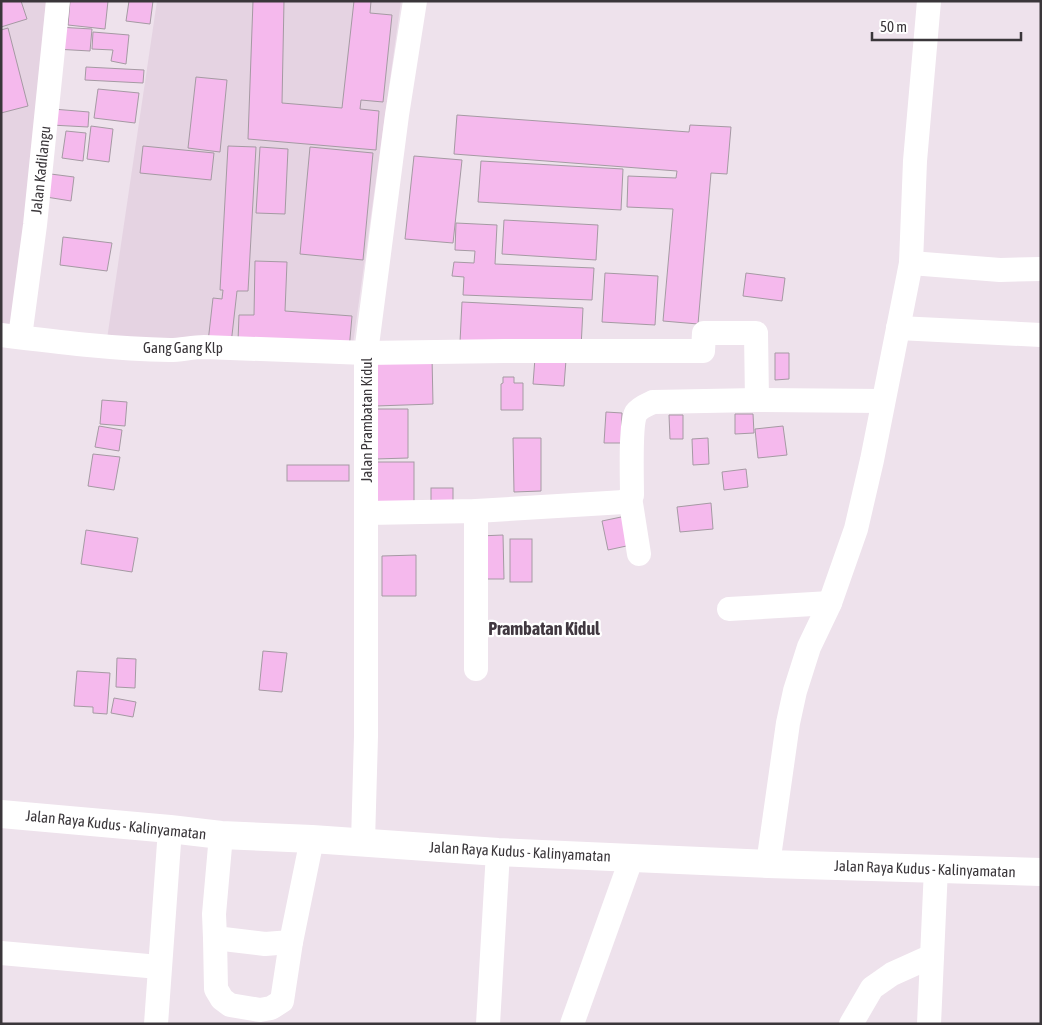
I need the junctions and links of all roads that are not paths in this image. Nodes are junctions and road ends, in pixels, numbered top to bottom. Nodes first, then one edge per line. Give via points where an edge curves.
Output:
1 (58, 1) edge
2 (415, 1) edge
3 (929, 1) edge
4 (911, 263) junction
5 (1041, 269) edge
6 (898, 328) junction
7 (1041, 335) edge
8 (10, 336) edge
9 (366, 353) junction
10 (757, 400) junction
11 (883, 402) junction
12 (630, 496) junction
13 (476, 511) junction
14 (367, 513) junction
15 (639, 554) dead end
16 (830, 603) junction
17 (729, 609) dead end
18 (476, 669) dead end
19 (1, 814) edge
20 (170, 829) junction
21 (221, 835) junction
22 (312, 839) junction
23 (363, 842) junction
24 (498, 852) junction
25 (632, 857) junction
26 (768, 864) junction
27 (936, 868) junction
28 (1041, 872) edge
29 (214, 938) junction
30 (290, 942) junction
31 (1, 953) edge
32 (932, 956) junction
33 (159, 967) junction
34 (156, 1024) edge
35 (488, 1024) edge
36 (572, 1024) edge
37 (850, 1024) edge
38 (929, 1024) edge

1 - 8 street, Jalan Kadilangu via 35,225
2 - 9 street, Jalan Prambatan Kidul
3 - 4 street via 915,161
4 - 5 street via 1000,270
4 - 6 street
6 - 7 street
6 - 11 street
8 - 9 street, Gang Gang Klp via 172,350 197,347
9 - 10 street, Gang Gang Klp via 703,351 704,333 756,333
9 - 14 street, Jalan Prambatan Kidul
10 - 11 street
10 - 12 street via 653,402 641,407 633,425
11 - 16 street via 856,529
12 - 13 street via 619,503
12 - 15 street
13 - 14 street
13 - 18 street
14 - 23 street, Jalan Prambatan Kidul
16 - 17 street
16 - 26 street via 809,647 795,691
19 - 20 main road, Jalan Raya Kudus - Kalinyamatan
20 - 21 main road, Jalan Raya Kudus - Kalinyamatan
20 - 33 street
21 - 22 main road, Jalan Raya Kudus - Kalinyamatan
21 - 29 street
22 - 23 main road, Jalan Raya Kudus - Kalinyamatan
22 - 30 street
23 - 24 main road, Jalan Raya Kudus - Kalinyamatan
24 - 25 main road, Jalan Raya Kudus - Kalinyamatan
24 - 35 street
25 - 26 main road, Jalan Raya Kudus - Kalinyamatan
25 - 36 street
26 - 27 main road, Jalan Raya Kudus - Kalinyamatan
27 - 28 main road, Jalan Raya Kudus - Kalinyamatan
27 - 32 street
29 - 30 street via 265,944
29 - 30 street via 216,990 230,1006 260,1010 282,1002
31 - 33 street
32 - 37 street via 892,974 872,988
32 - 38 street
33 - 34 street

